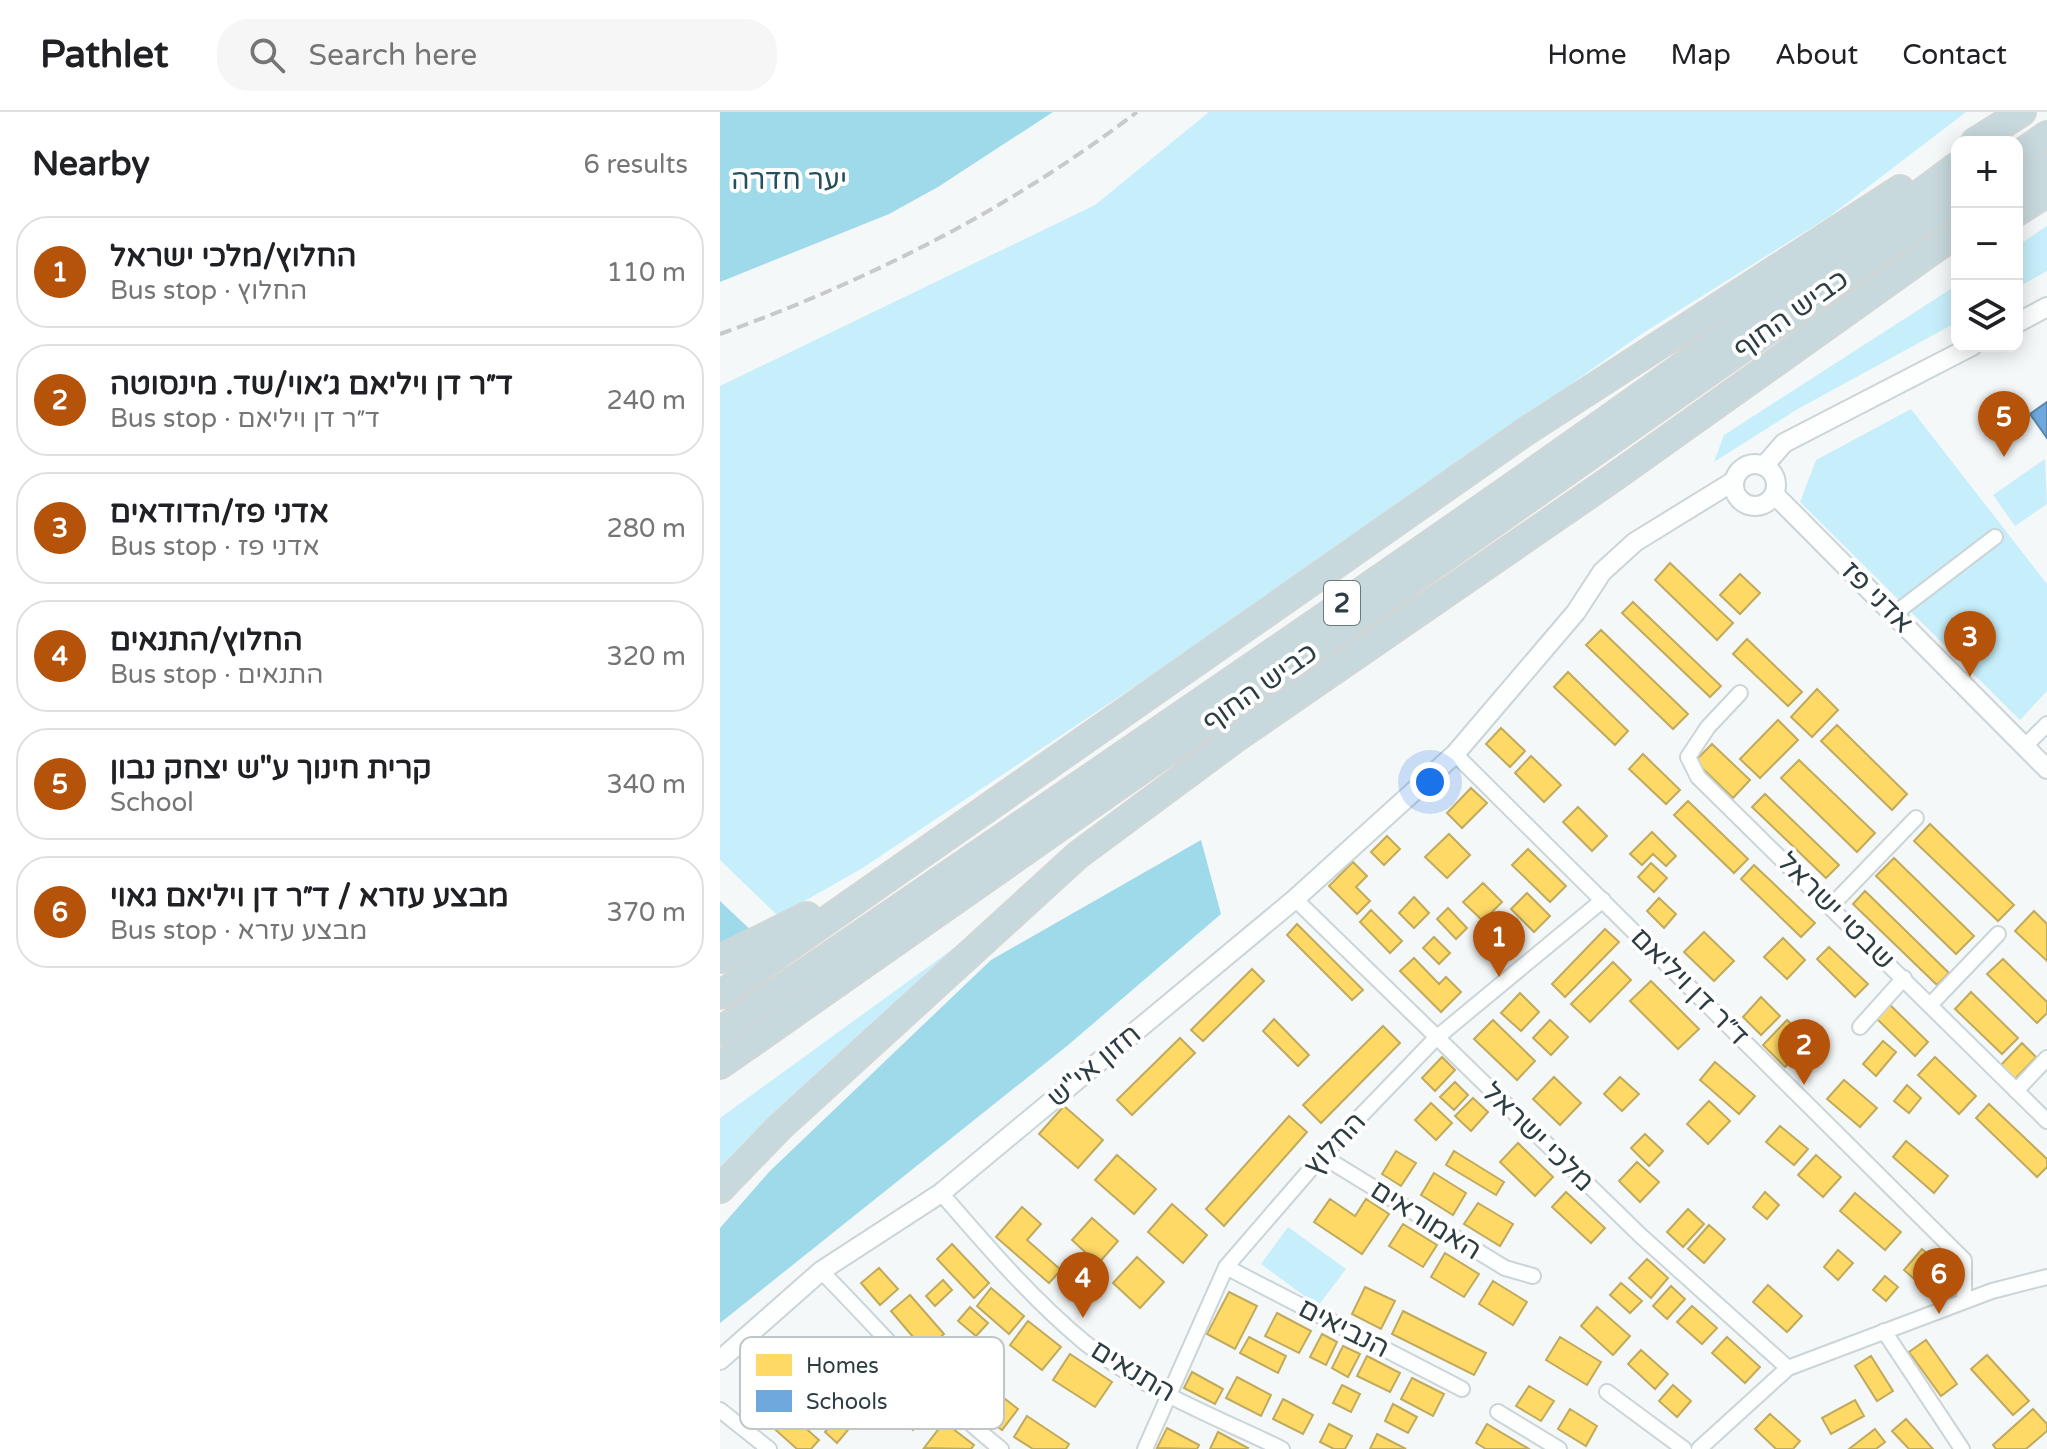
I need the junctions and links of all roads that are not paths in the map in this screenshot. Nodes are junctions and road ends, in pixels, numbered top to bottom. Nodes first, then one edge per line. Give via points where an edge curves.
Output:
1 (2022, 112) edge
2 (2030, 112) edge
3 (2047, 135) edge
4 (1984, 136) edge
5 (1997, 136) edge
6 (2023, 152) edge
7 (1951, 157) edge
8 (2047, 168) edge
9 (1951, 170) edge
10 (2023, 186) edge
11 (2047, 193) edge
12 (1951, 202) edge
13 (2023, 208) edge
14 (1951, 237) edge
15 (1951, 254) edge
16 (2047, 307) edge
17 (2023, 320) edge
18 (1960, 352) edge
19 (1734, 391) junction
20 (1764, 466) junction
21 (1734, 481) junction
22 (1774, 494) junction
23 (1995, 537) dead end
24 (1894, 614) junction
25 (1740, 693) dead end
26 (2047, 724) edge
27 (2025, 746) junction
28 (1455, 754) junction
29 (2047, 769) edge
30 (1916, 818) dead end
31 (959, 827) junction
32 (1295, 899) junction
33 (1603, 900) junction
34 (1831, 906) junction
35 (1998, 934) dead end
36 (720, 959) edge
37 (1904, 978) junction
38 (720, 995) edge
39 (1931, 1004) junction
40 (1860, 1027) dead end
41 (720, 1031) edge
42 (1435, 1039) junction
43 (2047, 1058) edge
44 (720, 1065) edge
45 (2016, 1091) junction
46 (2047, 1121) edge
47 (1322, 1156) junction
48 (720, 1189) edge
49 (941, 1193) junction
50 (1226, 1267) junction
51 (821, 1271) junction
52 (1533, 1276) dead end
53 (2047, 1277) edge
54 (1964, 1301) junction
55 (1884, 1331) junction
56 (746, 1337) edge
57 (886, 1337) edge
58 (740, 1342) edge
59 (720, 1360) edge
60 (1788, 1368) junction
61 (1462, 1389) dead end
62 (1607, 1392) dead end
63 (1166, 1393) junction
64 (720, 1410) edge
65 (1498, 1412) dead end
66 (740, 1426) edge
67 (744, 1429) edge
68 (978, 1429) edge
69 (769, 1449) edge
70 (1001, 1449) edge
71 (1145, 1449) edge
72 (1282, 1449) edge
73 (1559, 1449) edge
74 (1684, 1449) edge
75 (1699, 1449) edge
76 (1962, 1449) edge

1 - 4 highway
2 - 5 highway
3 - 6 highway
7 - 31 highway via 1525,432
8 - 10 highway
9 - 41 highway, כביש החוף / 2 via 1584,436
11 - 13 highway
12 - 44 highway, כביש החוף / 2
14 - 19 highway
15 - 19 highway
16 - 17 street
18 - 20 street via 1797,435
19 - 48 highway via 1236,738 1078,855 779,1128
20 - 21 street via 1741,468
20 - 22 street via 1775,480
21 - 22 street via 1737,496 1749,505 1763,504
21 - 28 street, חזון אי"ש via 1635,542 1602,572 1576,612
22 - 24 street, אדני פז
23 - 24 street
24 - 27 street, אדני פז
25 - 34 street, שבטי ישראל via 1688,757 1698,777
26 - 27 street
27 - 29 street, אדני פז
28 - 32 street, חזון אי"ש
28 - 33 street, ד״ר דן ויליאם
30 - 34 street
31 - 36 highway via 789,926
31 - 38 highway
32 - 42 street, מלכי ישראל
32 - 49 street, חזון אי"ש
33 - 42 street, החלוץ
33 - 54 street, ד״ר דן ויליאם via 1964,1260
34 - 37 street, שבטי ישראל
35 - 39 street
37 - 39 street, שבטי ישראל
37 - 40 street
39 - 45 street, שבטי ישראל
42 - 47 street, החלוץ
42 - 60 street, מלכי ישראל
43 - 45 street
45 - 46 street, שבטי ישראל
47 - 50 street, החלוץ
47 - 52 street, האמוראים via 1505,1268
49 - 51 street, חזון אי"ש
49 - 63 street, התנאים via 1031,1295 1087,1344
50 - 61 street, הנביאים
50 - 63 street, החלוץ
51 - 56 street, חזון אי"ש
51 - 57 street
53 - 54 street
54 - 55 street
55 - 60 street
55 - 76 street
58 - 59 street, חזון אי"ש
60 - 75 street
62 - 74 street
63 - 71 street, החלוץ
63 - 72 street, התנאים
64 - 66 street
65 - 73 street
67 - 69 street
68 - 70 street

